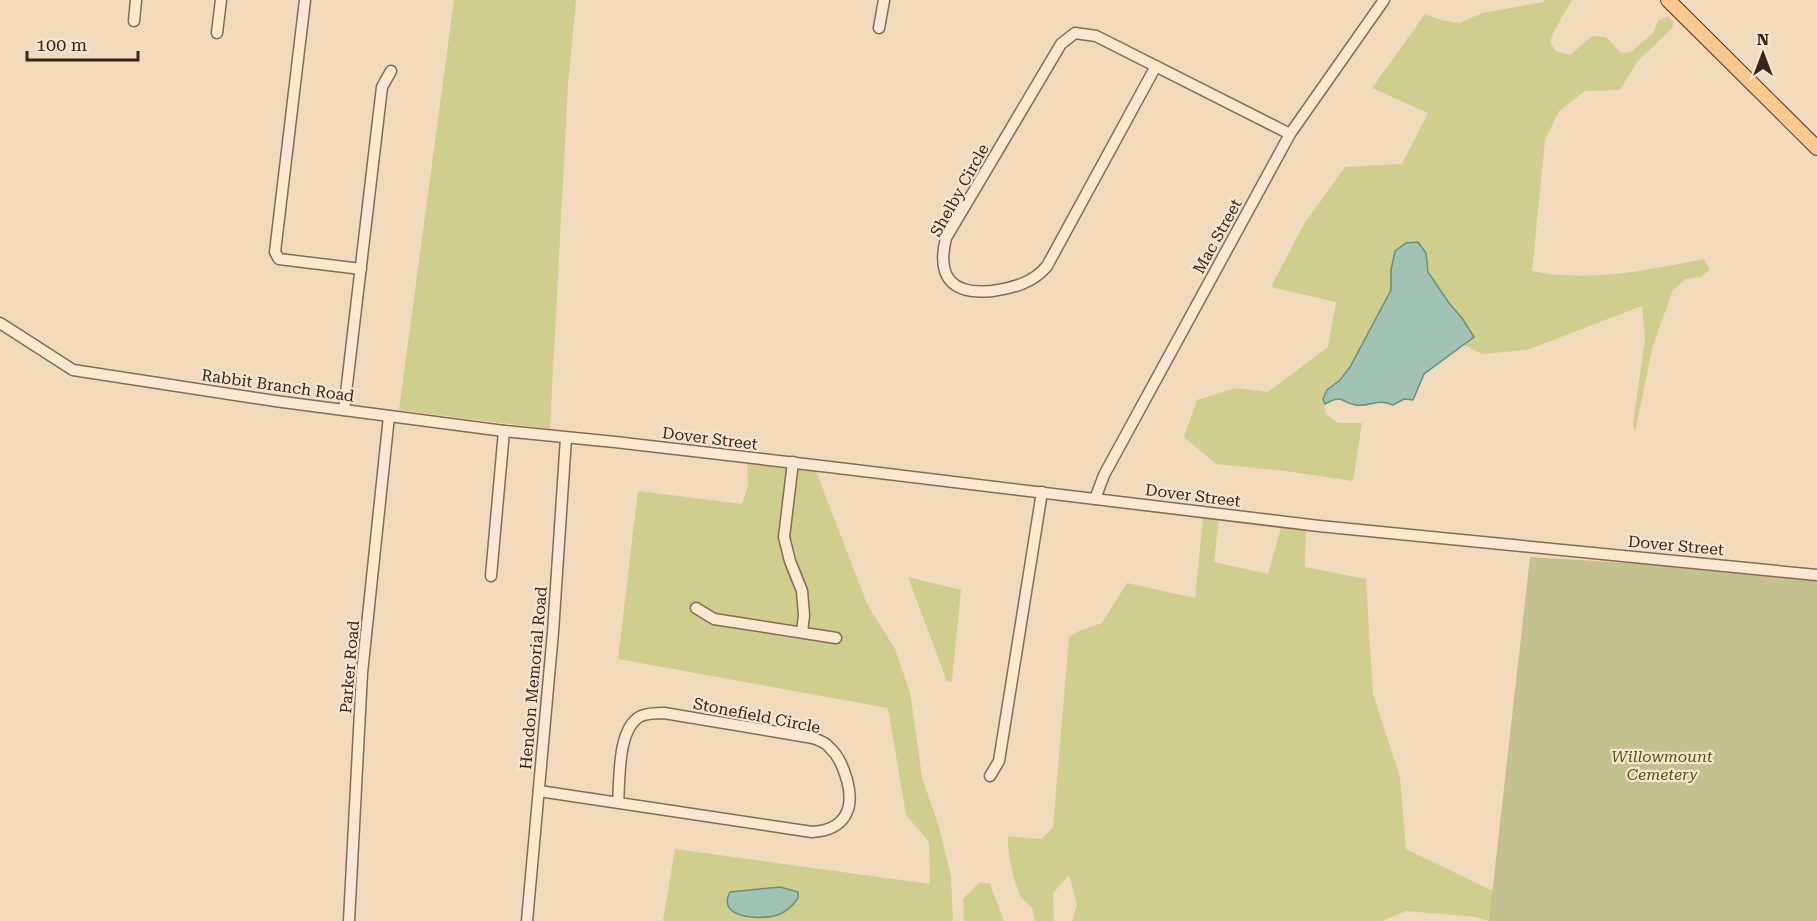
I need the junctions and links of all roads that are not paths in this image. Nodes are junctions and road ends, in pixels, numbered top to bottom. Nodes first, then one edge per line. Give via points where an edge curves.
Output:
1 (136, 0) edge
2 (221, 0) edge
3 (306, 0) edge
4 (884, 0) edge
5 (1384, 0) edge
6 (1668, 0) edge
7 (134, 21) dead end
8 (879, 28) dead end
9 (217, 33) dead end
10 (1156, 66) junction
11 (390, 71) dead end
12 (1290, 134) junction
13 (1817, 148) edge
14 (361, 269) junction
15 (0, 323) edge
16 (344, 410) junction
17 (389, 416) junction
18 (504, 431) junction
19 (566, 438) junction
20 (793, 462) junction
21 (1042, 492) junction
22 (1095, 499) junction
23 (1817, 575) edge
24 (491, 576) dead end
25 (696, 608) dead end
26 (802, 632) junction
27 (836, 638) dead end
28 (990, 776) dead end
29 (539, 791) junction
30 (618, 803) junction
31 (349, 921) edge
32 (527, 921) edge

1 - 7 street
2 - 9 street
3 - 14 street via 276,256
4 - 8 street
5 - 12 street, Mac Street
6 - 13 main road
10 - 10 street, Shelby Circle via 1039,275 1017,286 975,292 960,289 950,281 943,269 946,238 1061,44 1069,36 1084,33
10 - 12 street, Shelby Circle
11 - 14 street via 382,87
12 - 22 street, Mac Street via 1104,475
14 - 16 street
15 - 16 street, Rabbit Branch Road via 73,370
16 - 17 street, Rabbit Branch Road
17 - 18 street, Rabbit Branch Road
17 - 31 street, Parker Road via 362,673
18 - 19 street, Rabbit Branch Road
18 - 24 street
19 - 20 street, Dover Street
19 - 29 street, Hendon Memorial Road
20 - 21 street, Dover Street
20 - 26 street via 783,537 802,591
21 - 22 street, Dover Street
21 - 28 street via 999,761
22 - 23 street, Dover Street via 1319,526
25 - 26 street via 714,619
26 - 27 street
29 - 30 street, Stonefield Circle
29 - 32 street, Hendon Memorial Road
30 - 30 street, Stonefield Circle via 823,832 843,820 850,793 834,752 813,738 653,713 634,721 623,739

